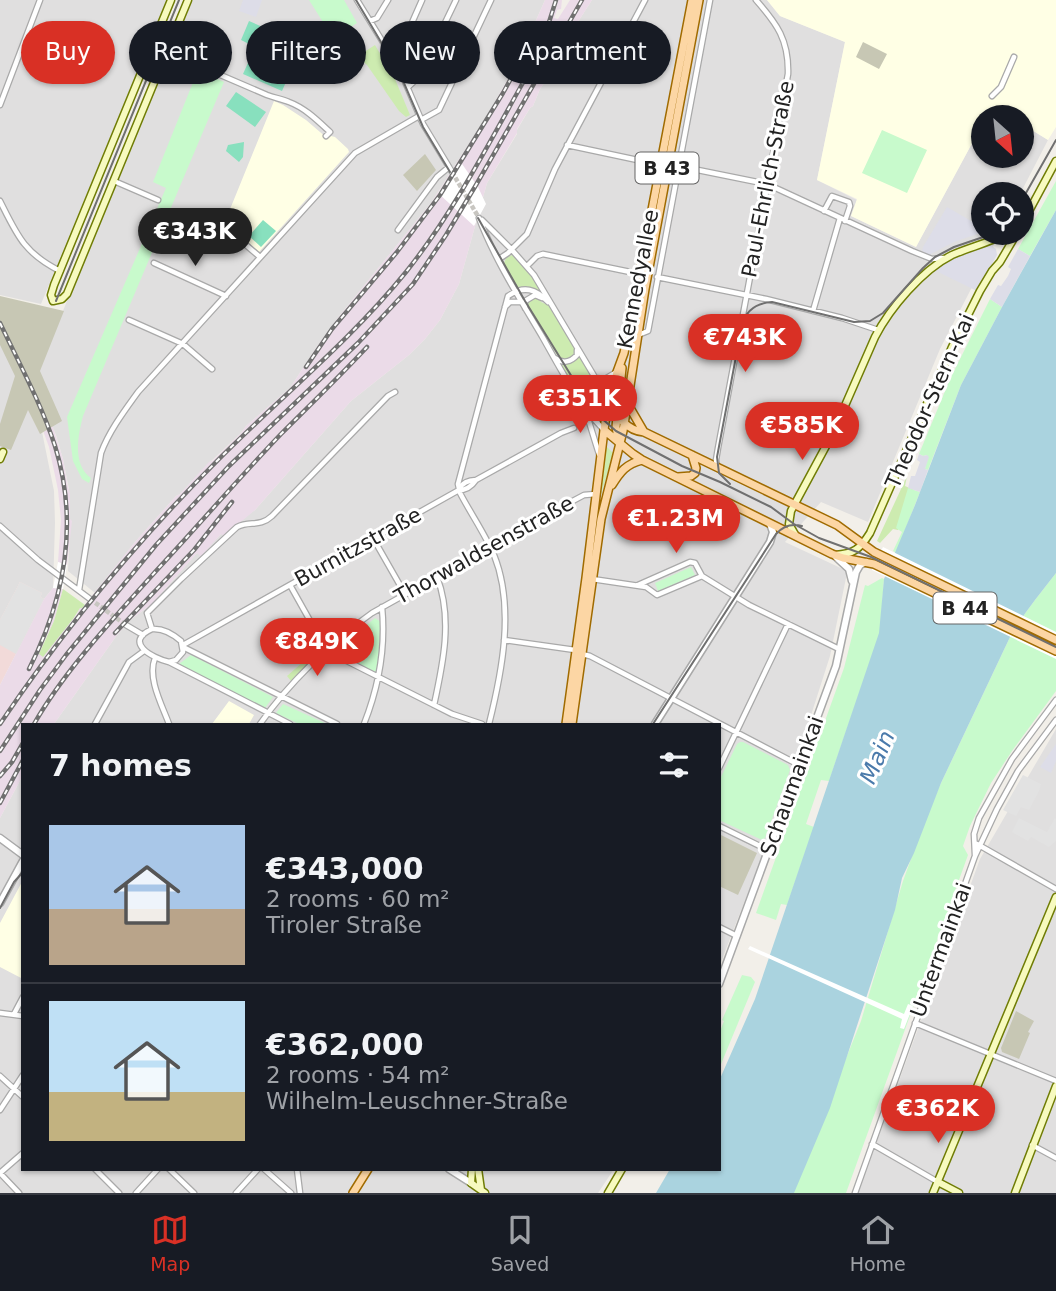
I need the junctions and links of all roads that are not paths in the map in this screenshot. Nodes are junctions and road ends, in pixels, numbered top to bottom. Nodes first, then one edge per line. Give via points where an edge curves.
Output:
1 (40, 0) edge
2 (172, 0) edge
3 (188, 0) edge
4 (357, 0) edge
5 (388, 0) edge
6 (422, 0) edge
7 (456, 0) edge
8 (491, 0) edge
9 (645, 0) edge
10 (692, 0) edge
11 (699, 0) edge
12 (710, 0) edge
13 (756, 0) edge
14 (180, 21) edge
15 (370, 21) junction
16 (413, 21) edge
17 (380, 38) edge
18 (1014, 57) dead end
19 (232, 80) edge
20 (154, 84) edge
21 (406, 84) edge
22 (408, 87) junction
23 (992, 96) dead end
24 (0, 105) edge
25 (420, 118) junction
26 (326, 136) dead end
27 (568, 145) junction
28 (1056, 161) edge
29 (661, 165) junction
30 (677, 166) junction
31 (114, 181) junction
32 (767, 184) junction
33 (1034, 199) edge
34 (158, 200) dead end
35 (0, 201) edge
36 (824, 211) junction
37 (843, 220) junction
38 (226, 228) dead end
39 (398, 230) dead end
40 (73, 239) junction
41 (87, 245) junction
42 (981, 245) edge
43 (1004, 245) edge
44 (1010, 245) edge
45 (512, 250) junction
46 (260, 257) junction
47 (949, 257) junction
48 (499, 259) junction
49 (154, 263) dead end
50 (527, 266) junction
51 (996, 266) junction
52 (60, 271) junction
53 (640, 274) junction
54 (657, 277) junction
55 (514, 291) junction
56 (747, 295) junction
57 (226, 296) junction
58 (520, 302) junction
59 (548, 302) junction
60 (525, 308) junction
61 (503, 311) junction
62 (813, 311) junction
63 (129, 320) dead end
64 (878, 330) junction
65 (638, 335) junction
66 (183, 344) junction
67 (577, 350) junction
68 (624, 353) junction
69 (554, 358) junction
70 (212, 369) dead end
71 (617, 372) junction
72 (594, 377) junction
73 (395, 392) dead end
74 (628, 398) junction
75 (609, 402) junction
76 (583, 405) junction
77 (617, 415) junction
78 (624, 423) junction
79 (575, 428) dead end
80 (604, 430) junction
81 (644, 432) junction
82 (620, 443) junction
83 (718, 448) junction
84 (692, 455) junction
85 (600, 459) junction
86 (642, 460) junction
87 (703, 460) junction
88 (718, 468) junction
89 (677, 477) junction
90 (459, 490) junction
91 (607, 492) junction
92 (596, 494) junction
93 (794, 504) junction
94 (766, 520) junction
95 (0, 526) edge
96 (796, 536) junction
97 (373, 538) junction
98 (863, 544) junction
99 (490, 547) junction
100 (834, 555) junction
101 (871, 563) junction
102 (437, 576) junction
103 (702, 576) junction
104 (592, 579) junction
105 (852, 583) junction
106 (290, 585) junction
107 (637, 586) junction
108 (79, 590) junction
109 (405, 594) junction
110 (736, 597) junction
111 (90, 598) tunnel mouth
112 (382, 607) junction
113 (788, 624) junction
114 (125, 625) tunnel mouth
115 (152, 629) junction
116 (143, 635) junction
117 (195, 638) junction
118 (1056, 639) edge
119 (504, 640) junction
120 (183, 646) junction
121 (839, 649) junction
122 (327, 650) junction
123 (144, 651) junction
124 (1056, 651) edge
125 (579, 652) junction
126 (197, 654) junction
127 (155, 658) junction
128 (169, 662) junction
129 (379, 677) junction
130 (280, 696) junction
131 (672, 698) junction
132 (1056, 699) edge
133 (434, 705) junction
134 (268, 714) junction
135 (1056, 720) edge
136 (96, 723) edge
137 (169, 723) edge
138 (261, 723) edge
139 (288, 723) edge
140 (335, 723) edge
141 (364, 723) edge
142 (478, 723) edge
143 (489, 723) edge
144 (566, 723) edge
145 (572, 723) edge
146 (657, 723) edge
147 (720, 723) edge
148 (721, 724) edge
149 (737, 732) junction
150 (721, 764) edge
151 (799, 765) junction
152 (721, 827) edge
153 (0, 838) edge
154 (974, 841) junction
155 (980, 845) junction
156 (768, 850) junction
157 (21, 854) edge
158 (975, 856) junction
159 (21, 865) edge
160 (1056, 888) edge
161 (1056, 897) edge
162 (0, 903) edge
163 (721, 928) edge
164 (737, 936) junction
165 (721, 979) edge
166 (21, 1001) edge
167 (0, 1013) edge
168 (14, 1014) junction
169 (21, 1016) edge
170 (915, 1023) junction
171 (990, 1054) junction
172 (0, 1076) edge
173 (21, 1078) edge
174 (1056, 1084) edge
175 (14, 1089) junction
176 (21, 1095) edge
177 (0, 1110) edge
178 (872, 1144) junction
179 (1032, 1145) junction
180 (21, 1155) edge
181 (1056, 1158) edge
182 (97, 1171) edge
183 (156, 1171) edge
184 (171, 1171) edge
185 (256, 1171) edge
186 (266, 1171) edge
187 (297, 1171) edge
188 (367, 1171) edge
189 (452, 1171) edge
190 (472, 1171) edge
191 (478, 1171) edge
192 (621, 1171) edge
193 (0, 1173) edge
194 (938, 1182) junction
195 (471, 1184) junction
196 (482, 1192) edge
197 (19, 1193) edge
198 (119, 1193) edge
199 (136, 1193) edge
200 (194, 1193) edge
201 (236, 1193) edge
202 (291, 1193) edge
203 (300, 1193) edge
204 (353, 1193) edge
205 (608, 1193) edge
206 (855, 1193) edge
207 (933, 1193) edge
208 (959, 1193) edge
209 (1015, 1193) edge

1 - 24 street
2 - 40 main road
3 - 14 main road
4 - 15 street
5 - 15 street
6 - 16 street
7 - 22 street via 419,76
8 - 25 street via 439,110
9 - 27 street
10 - 29 main road, Kennedyallee / B 43
11 - 65 main road, Kennedyallee / B 43
12 - 30 street, Kennedyallee
13 - 32 street, Paul-Ehrlich-Straße via 780,31 788,59
15 - 17 street
18 - 23 street
19 - 26 street via 299,106 330,132
20 - 31 main road
21 - 22 street
22 - 25 street
25 - 39 street via 450,169 438,177
25 - 46 street via 355,153
27 - 29 street
27 - 45 street via 527,234
28 - 33 main road
29 - 53 main road, Kennedyallee / B 43
30 - 32 street
30 - 54 street, Kennedyallee
31 - 34 street
31 - 41 main road
32 - 36 street
32 - 56 street, Paul-Ehrlich-Straße
35 - 52 street via 24,246
36 - 37 street
36 - 37 street via 832,196 849,202
37 - 47 street via 929,258
37 - 62 street
38 - 46 street
40 - 41 main road via 80,236
40 - 52 main road
41 - 52 main road via 67,294 56,301 51,295
42 - 47 main road
43 - 51 main road
44 - 51 main road, Theodor-Stern-Kai
45 - 48 street
45 - 48 street via 479,218
45 - 50 street
46 - 57 street
47 - 64 main road via 906,294
48 - 55 street
49 - 57 street
50 - 53 street via 543,254
50 - 59 street
51 - 98 main road, Theodor-Stern-Kai via 952,346
53 - 68 main road, Kennedyallee / B 43
54 - 56 street
54 - 65 street, Kennedyallee via 648,331
55 - 58 street
55 - 59 street via 535,290
55 - 61 street
56 - 62 street
56 - 83 street, Paul-Ehrlich-Straße
57 - 66 street
58 - 60 street
58 - 61 street via 510,302
59 - 60 street via 535,295 525,301
59 - 67 street
60 - 69 street
61 - 90 street
62 - 64 street
63 - 66 street
64 - 93 main road via 833,433
65 - 74 main road, Kennedyallee / B 43
66 - 70 street
66 - 108 street via 138,392 104,446
67 - 69 street via 569,361
67 - 72 street
68 - 71 main road, Kennedyallee / B 43
68 - 77 main road, B 43
69 - 76 street
71 - 72 street via 607,379
71 - 75 main road, Kennedyallee / B 43
72 - 75 street
73 - 115 street via 272,516 260,524 237,527 181,579 148,613
74 - 78 main road, Kennedyallee / B 43
74 - 81 main road
75 - 77 main road, B 44
75 - 80 main road, Kennedyallee / B 43
76 - 80 street
76 - 85 street
77 - 78 main road, B 44
77 - 82 main road, B 43
78 - 81 main road, B 44
78 - 82 main road, Kennedyallee / B 43
79 - 90 street, Burnitzstraße
80 - 82 main road, B 44
80 - 85 main road, Kennedyallee / B 43
81 - 84 main road, B 44
82 - 86 main road, B 44
82 - 91 main road, Kennedyallee / B 43
83 - 87 street
83 - 88 street, Paul-Ehrlich-Straße
84 - 87 main road, B 44
84 - 89 main road via 695,473
85 - 92 main road, Kennedyallee / B 43
86 - 89 main road, B 44
86 - 91 main road via 622,469
87 - 88 main road, B 44
88 - 93 main road, B 44
89 - 94 main road, B 44
90 - 97 street, Burnitzstraße
90 - 99 street
91 - 104 main road, Kennedyallee / B 43
92 - 99 street, Thorwaldsenstraße via 584,495
92 - 125 main road, Kennedyallee / B 43
93 - 96 main road via 789,520
93 - 98 main road, B 44 via 843,528
94 - 96 main road, B 44
94 - 110 street via 772,538
95 - 108 street
96 - 100 main road, B 44
97 - 106 street, Burnitzstraße
97 - 109 street
98 - 100 main road via 853,552
98 - 118 main road, B 44
99 - 102 street, Thorwaldsenstraße
99 - 119 street via 502,592
100 - 101 main road, B 44
100 - 105 street, Schaumainkai via 850,570
101 - 105 street, Schaumainkai via 859,566
101 - 124 main road, B 44
102 - 109 street, Thorwaldsenstraße
102 - 133 street via 445,635
103 - 107 street via 659,595
103 - 107 street via 690,562
103 - 110 street
104 - 107 street
104 - 125 main road, Kennedyallee / B 43
105 - 121 street, Schaumainkai
106 - 117 street, Burnitzstraße
106 - 122 street
108 - 111 street
109 - 112 street, Thorwaldsenstraße
110 - 113 street
110 - 131 street
112 - 122 street, Thorwaldsenstraße
112 - 129 street
113 - 121 street
113 - 149 street
114 - 116 street
115 - 116 street
115 - 120 street via 176,636
116 - 123 street
117 - 120 street, Burnitzstraße
117 - 126 street via 192,645
119 - 125 street
119 - 143 street
120 - 126 street
120 - 128 street via 180,657
121 - 151 street, Schaumainkai
122 - 129 street
122 - 130 street, Thorwaldsenstraße
123 - 127 street
123 - 136 street via 129,662
125 - 131 street
125 - 144 main road, Kennedyallee / B 43
125 - 145 main road, Kennedyallee / B 43
126 - 130 street
127 - 128 street
127 - 137 street via 155,685
128 - 134 street
129 - 133 street
129 - 141 street
130 - 134 street, Thorwaldsenstraße
130 - 140 street
131 - 146 street
131 - 147 street
132 - 154 street via 996,785 976,826
133 - 142 street
134 - 138 street, Thorwaldsenstraße
134 - 139 street
135 - 155 street, Untermainkai via 1018,771
148 - 149 street
149 - 150 street
149 - 151 street
151 - 156 street, Schaumainkai
152 - 156 street
153 - 157 street
154 - 155 street
154 - 158 street
155 - 158 street, Untermainkai
155 - 160 street
156 - 164 street, Schaumainkai
158 - 170 street, Untermainkai
159 - 162 street
161 - 171 main road
163 - 164 street
164 - 165 street, Schaumainkai
166 - 168 street
167 - 168 street
168 - 169 street
170 - 171 street
170 - 178 street, Untermainkai
171 - 174 street
171 - 194 main road
172 - 175 street
173 - 175 street
174 - 179 main road
175 - 176 street
175 - 177 street
178 - 194 street
178 - 206 street, Untermainkai
179 - 181 street
179 - 209 main road
180 - 193 street
182 - 198 street
183 - 199 street
184 - 200 street
185 - 201 street
186 - 202 street
187 - 203 street
188 - 204 main road
189 - 195 street
190 - 195 main road
191 - 196 main road
192 - 205 main road
193 - 197 street
194 - 207 main road
194 - 208 main road
195 - 196 main road

